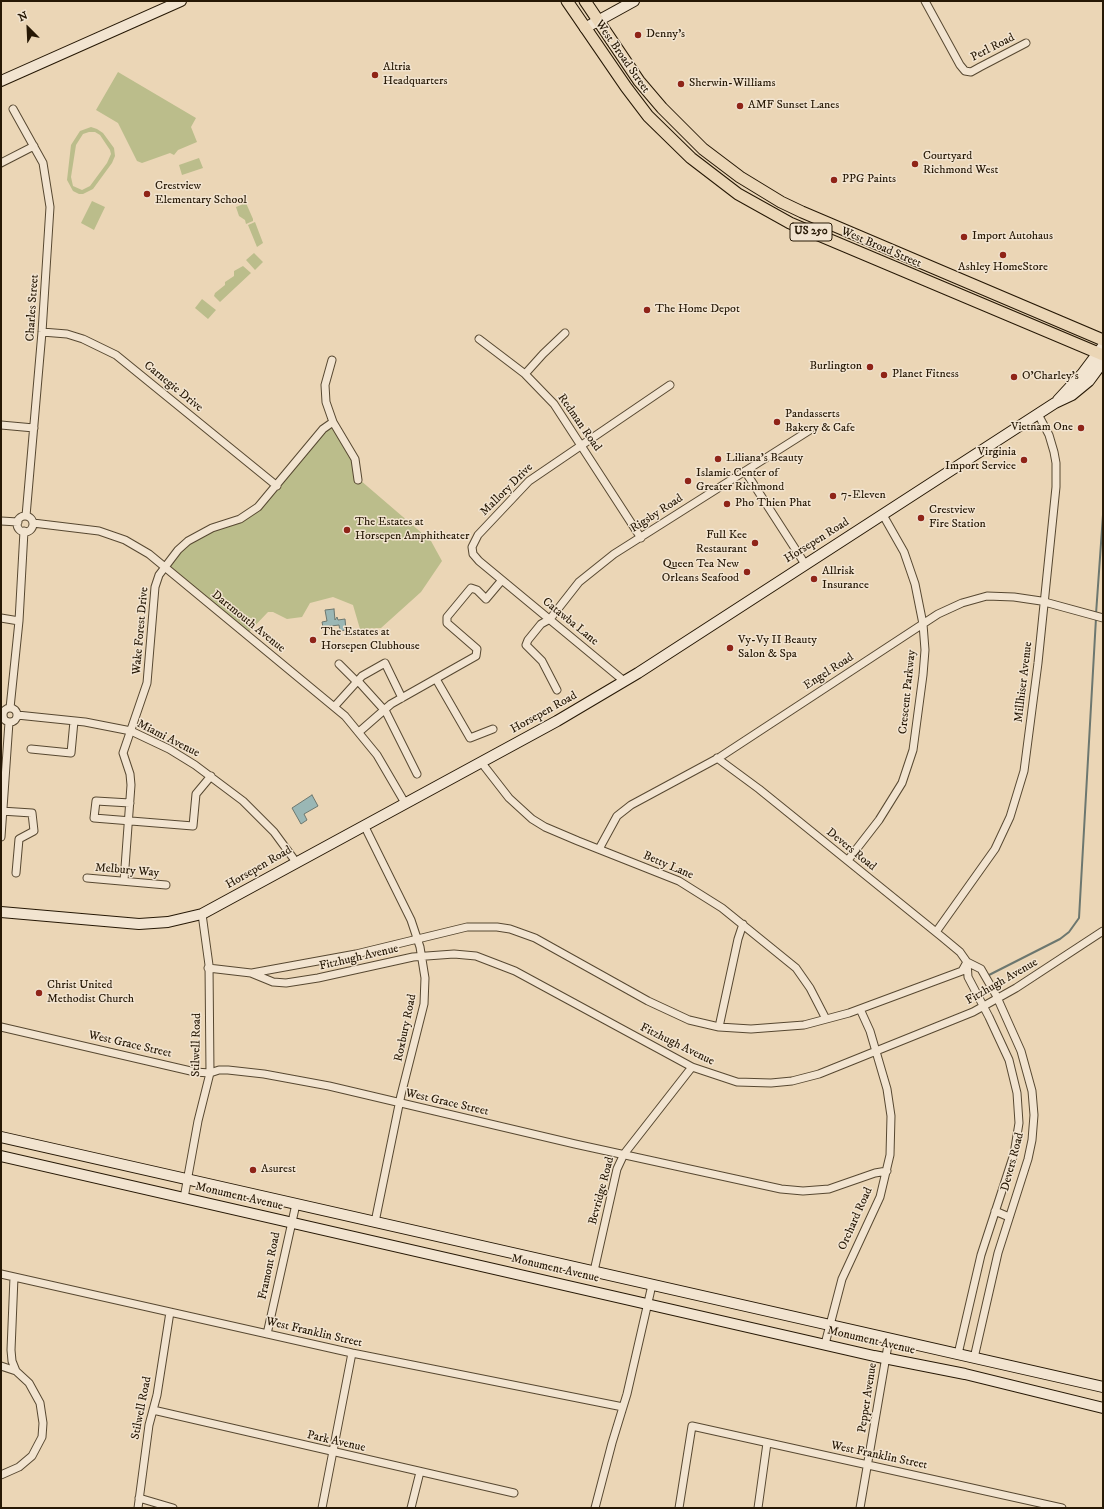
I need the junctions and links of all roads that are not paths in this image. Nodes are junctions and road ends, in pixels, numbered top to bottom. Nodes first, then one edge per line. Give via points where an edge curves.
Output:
1 (181, 1) edge
2 (567, 1) edge
3 (585, 1) edge
4 (634, 1) edge
5 (925, 1) edge
6 (598, 21) junction
7 (585, 28) junction
8 (1026, 43) dead end
9 (1, 81) edge
10 (13, 109) dead end
11 (34, 146) junction
12 (1, 163) edge
13 (849, 233) junction
14 (844, 246) junction
15 (42, 332) junction
16 (565, 333) dead end
17 (480, 339) dead end
18 (1103, 340) edge
19 (1102, 354) edge
20 (332, 360) dead end
21 (525, 374) junction
22 (670, 385) dead end
23 (1038, 414) junction
24 (333, 422) junction
25 (1, 425) edge
26 (34, 428) junction
27 (810, 430) dead end
28 (581, 444) junction
29 (745, 471) junction
30 (358, 480) dead end
31 (277, 486) junction
32 (883, 515) junction
33 (26, 516) junction
34 (1, 521) edge
35 (18, 522) junction
36 (33, 523) junction
37 (24, 531) junction
38 (641, 538) junction
39 (805, 564) junction
40 (164, 567) junction
41 (502, 580) junction
42 (1044, 602) junction
43 (1102, 617) edge
44 (1, 618) edge
45 (550, 619) junction
46 (19, 621) junction
47 (923, 624) junction
48 (339, 664) dead end
49 (436, 679) junction
50 (624, 681) junction
51 (357, 682) junction
52 (557, 690) dead end
53 (402, 698) junction
54 (334, 707) junction
55 (10, 708) junction
56 (384, 710) junction
57 (2, 714) edge
58 (17, 715) junction
59 (74, 721) junction
60 (9, 722) junction
61 (493, 729) dead end
62 (131, 731) junction
63 (359, 732) junction
64 (31, 749) dead end
65 (718, 758) junction
66 (481, 762) junction
67 (417, 774) dead end
68 (211, 776) junction
69 (130, 803) junction
70 (405, 803) junction
71 (2, 812) edge
72 (129, 820) junction
73 (364, 825) junction
74 (1, 837) edge
75 (599, 849) junction
76 (848, 860) junction
77 (296, 862) junction
78 (16, 873) dead end
79 (87, 878) dead end
80 (124, 882) junction
81 (166, 885) dead end
82 (1, 912) edge
83 (202, 914) junction
84 (743, 924) junction
85 (1103, 931) edge
86 (936, 932) junction
87 (417, 938) junction
88 (422, 956) junction
89 (967, 962) junction
90 (208, 968) junction
91 (251, 973) junction
92 (997, 999) junction
93 (984, 1007) junction
94 (860, 1009) junction
95 (826, 1019) junction
96 (1, 1027) edge
97 (719, 1027) junction
98 (877, 1052) junction
99 (692, 1067) junction
100 (210, 1073) junction
101 (400, 1103) junction
102 (1, 1136) edge
103 (624, 1154) junction
104 (1, 1156) edge
105 (887, 1171) junction
106 (186, 1179) junction
107 (184, 1198) junction
108 (296, 1204) junction
109 (995, 1211) junction
110 (1009, 1217) junction
111 (375, 1222) junction
112 (291, 1223) junction
113 (594, 1272) junction
114 (1, 1274) edge
115 (14, 1277) junction
116 (652, 1285) junction
117 (647, 1304) junction
118 (170, 1312) junction
119 (830, 1325) junction
120 (267, 1334) junction
121 (889, 1338) junction
122 (825, 1344) junction
123 (352, 1353) junction
124 (958, 1354) junction
125 (885, 1358) junction
126 (972, 1358) junction
127 (1, 1366) edge
128 (16, 1371) junction
129 (965, 1374) junction
130 (1103, 1387) edge
131 (624, 1407) junction
132 (1103, 1408) edge
133 (153, 1410) junction
134 (767, 1443) junction
135 (332, 1452) junction
136 (868, 1465) junction
137 (420, 1472) junction
138 (1, 1475) edge
139 (514, 1493) dead end
140 (139, 1498) junction
141 (138, 1508) edge
142 (174, 1508) edge
143 (322, 1508) edge
144 (411, 1508) edge
145 (595, 1508) edge
146 (679, 1508) edge
147 (758, 1508) edge
148 (860, 1508) edge
149 (1062, 1508) edge

1 - 9 street
2 - 7 main road, West Broad Street / US 250
3 - 6 main road, West Broad Street / US 250
4 - 6 street
5 - 8 street, Perl Road via 960,65 966,71 971,72
6 - 7 street
6 - 13 main road, West Broad Street / US 250 via 650,95 703,149 760,190
7 - 14 main road, West Broad Street / US 250 via 640,107 691,158 719,181 759,206 790,223
10 - 11 street, Charles Street
11 - 12 street
11 - 15 street, Charles Street via 43,163 50,207
13 - 14 main road
13 - 18 main road, West Broad Street / US 250
14 - 19 main road, West Broad Street / US 250
15 - 26 street, Charles Street
15 - 31 street, Carnegie Drive via 67,334 116,355
16 - 21 street
17 - 21 street, Redman Road
19 - 23 street, Horsepen Road via 1055,403
20 - 24 street via 326,375 325,394 328,412
21 - 28 street, Redman Road via 554,404
22 - 28 street, Mallory Drive
23 - 32 street, Horsepen Road
23 - 42 street, Millhiser Avenue via 1050,439 1056,463 1054,513
24 - 30 street via 356,459
24 - 31 street, Wake Forest Drive via 323,430
25 - 26 street
26 - 33 street, Charles Street
27 - 29 street, Rigsby Road
28 - 38 street, Redman Road
28 - 41 street, Mallory Drive via 528,481 474,542 473,554
29 - 38 street, Rigsby Road
29 - 39 street
31 - 40 street, Wake Forest Drive via 248,515 188,541
32 - 39 street, Horsepen Road
32 - 47 street, Crescent Parkway via 910,566
33 - 35 street
33 - 36 street via 30,517
34 - 35 street
35 - 37 street via 20,529
36 - 37 street via 30,530
36 - 40 street, Dartmouth Avenue via 110,534 138,547
37 - 46 street
38 - 45 street, Rigsby Road via 587,574 571,590
39 - 50 street, Horsepen Road
40 - 54 street, Dartmouth Avenue
40 - 62 street, Wake Forest Drive via 155,587 147,684
41 - 45 street, Catawba Lane
41 - 49 street via 486,599 471,588 447,617 447,623 477,650 476,656
42 - 43 street, Engel Road
42 - 47 street, Engel Road via 987,596 938,614
42 - 86 street, Millhiser Avenue via 1027,753 1010,817 987,863
44 - 46 street
45 - 50 street, Catawba Lane
45 - 52 street, Rigsby Road via 541,624 526,645 542,661
46 - 55 street
47 - 65 street, Engel Road
47 - 76 street, Crescent Parkway via 923,675 913,750 907,771 892,801
48 - 51 street
49 - 53 street
49 - 61 street via 470,738
50 - 66 street, Horsepen Road
51 - 53 street via 364,674 385,663
51 - 54 street
51 - 56 street
53 - 56 street
54 - 63 street, Dartmouth Avenue
55 - 57 street
55 - 58 street
56 - 63 street
56 - 67 street
57 - 60 street via 3,719
58 - 59 street, Miami Avenue
58 - 60 street via 14,721
59 - 62 street, Miami Avenue
59 - 64 street via 72,753
60 - 71 street
62 - 68 street, Miami Avenue via 180,755
62 - 69 street, Wake Forest Drive via 123,753 130,778
63 - 70 street, Dartmouth Avenue via 377,755
65 - 75 street, Engel Road via 658,789 623,811 610,826
65 - 76 street, Devers Road
66 - 70 street, Horsepen Road
66 - 75 street, Betty Lane via 509,798 532,820
68 - 72 street via 195,797 193,826
68 - 77 street, Miami Avenue via 262,819
69 - 72 street, Wake Forest Drive
69 - 72 street via 96,801 94,818
70 - 73 street, Horsepen Road
71 - 74 street
71 - 78 street via 32,813 34,831 19,840
72 - 80 street, Wake Forest Drive
73 - 77 street, Horsepen Road
73 - 87 street, Roxbury Road via 401,898
75 - 84 street, Betty Lane via 688,886
76 - 86 street, Devers Road
77 - 83 street, Horsepen Road
79 - 80 street, Melbury Way
80 - 81 street, Melbury Way
82 - 83 street, Horsepen Road via 145,924 168,922
83 - 90 street, Stilwell Road
84 - 95 street, Betty Lane via 796,968
84 - 97 street
85 - 92 street, Fitzhugh Avenue
86 - 89 street, Devers Road via 960,952
87 - 88 street, Roxbury Road
87 - 91 street, Fitzhugh Avenue via 323,961
87 - 97 street, Fitzhugh Avenue via 467,927 510,929 535,938 671,1012 689,1020
88 - 91 street, Fitzhugh Avenue via 296,982 273,982
88 - 99 street, Fitzhugh Avenue via 468,954 498,963
88 - 101 street, Roxbury Road via 425,978 424,1004
89 - 92 street, Devers Road via 981,969
89 - 93 street, Devers Road via 968,977
89 - 94 street, Fitzhugh Avenue via 962,970
90 - 91 street, Fitzhugh Avenue
90 - 100 street, Stilwell Road
92 - 93 street, Fitzhugh Avenue
92 - 110 street, Devers Road via 1027,1069 1034,1107 1029,1152
93 - 98 street, Fitzhugh Avenue
93 - 109 street, Devers Road via 1009,1060 1019,1106 1014,1154
94 - 95 street, Fitzhugh Avenue
94 - 98 street, Orchard Road
95 - 97 street, Fitzhugh Avenue via 787,1027
96 - 100 street, West Grace Street
98 - 99 street, Fitzhugh Avenue via 811,1076 771,1083 737,1082
98 - 105 street, Orchard Road via 888,1089 891,1116
99 - 103 street, Bevridge Road
100 - 101 street, West Grace Street via 228,1070 264,1074
100 - 106 street, Stilwell Road
101 - 103 street, West Grace Street
101 - 111 street, Roxbury Road
102 - 106 street, Monument Avenue
103 - 105 street, West Grace Street via 766,1187 803,1191 829,1189
103 - 113 street, Bevridge Road via 617,1169
104 - 107 street, Monument Avenue
105 - 119 street, Orchard Road via 880,1198 842,1279
106 - 107 street, Stilwell Road
106 - 108 street, Monument Avenue
107 - 112 street, Monument Avenue
108 - 111 street, Monument Avenue
108 - 112 street, Framont Road
109 - 110 street
109 - 124 street, Devers Road via 981,1255
110 - 126 street, Devers Road
111 - 113 street, Monument Avenue
112 - 117 street, Monument Avenue
112 - 120 street, Framont Road
113 - 116 street, Monument Avenue
114 - 115 street, West Franklin Street
115 - 118 street, West Franklin Street
115 - 128 street via 11,1350
116 - 117 street
116 - 119 street, Monument Avenue
117 - 122 street, Monument Avenue
117 - 131 street
118 - 120 street, West Franklin Street
118 - 133 street, Stilwell Road
119 - 121 street, Monument Avenue
119 - 122 street, Orchard Road
120 - 123 street, West Franklin Street
121 - 124 street, Monument Avenue
121 - 125 street, Pepper Avenue
122 - 125 street, Monument Avenue
123 - 131 street, West Franklin Street
123 - 135 street
124 - 126 street, Monument Avenue
125 - 129 street, Monument Avenue
125 - 136 street, Pepper Avenue
126 - 129 street
126 - 130 street, Monument Avenue
127 - 128 street
128 - 138 street via 29,1383 40,1403 42,1437 36,1451 27,1462
129 - 132 street, Monument Avenue
131 - 145 street
133 - 135 street, Park Avenue
133 - 140 street, Stilwell Road
134 - 136 street, West Franklin Street
134 - 146 street, West Franklin Street via 692,1426
134 - 147 street
135 - 137 street, Park Avenue
135 - 143 street
136 - 148 street, Pepper Avenue
136 - 149 street, West Franklin Street
137 - 139 street, Park Avenue
137 - 144 street
140 - 141 street, Stilwell Road
140 - 142 street

